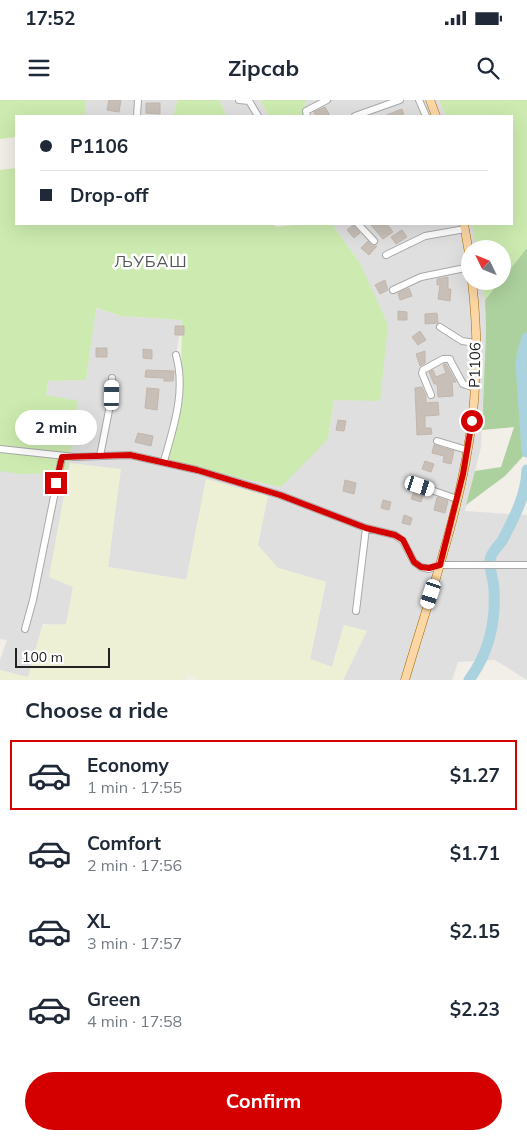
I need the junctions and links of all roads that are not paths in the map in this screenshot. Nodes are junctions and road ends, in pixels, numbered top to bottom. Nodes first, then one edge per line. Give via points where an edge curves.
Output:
1 (138, 100) edge
2 (238, 100) edge
3 (327, 100) edge
4 (400, 100) edge
5 (419, 100) edge
6 (430, 100) edge
7 (137, 115) edge
8 (257, 115) edge
9 (307, 115) edge
10 (358, 115) edge
11 (426, 115) edge
12 (436, 115) edge
13 (359, 225) edge
14 (464, 226) edge
15 (374, 240) dead end
16 (467, 240) edge
17 (386, 256) dead end
18 (461, 269) edge
19 (393, 290) dead end
20 (473, 290) edge
21 (440, 327) dead end
22 (476, 343) junction
23 (176, 355) dead end
24 (112, 378) dead end
25 (475, 388) junction
26 (432, 395) dead end
27 (437, 441) dead end
28 (0, 449) edge
29 (467, 450) junction
30 (100, 456) junction
31 (62, 457) junction
32 (164, 461) junction
33 (420, 486) dead end
34 (457, 499) junction
35 (366, 528) junction
36 (527, 564) edge
37 (440, 565) junction
38 (356, 612) dead end
39 (25, 630) dead end
40 (405, 680) edge

1 - 7 street
2 - 8 street via 249,102
3 - 9 street via 306,111
4 - 10 street
5 - 11 street
6 - 12 main road
13 - 15 street
14 - 16 main road
14 - 17 street via 425,236
18 - 19 street via 421,277
20 - 22 main road, P1106
21 - 22 street via 462,341
22 - 25 main road, P1106
23 - 32 street via 181,388
24 - 30 street via 112,395
25 - 26 street via 463,384 450,358 443,359 422,373
25 - 29 main road, P1106
27 - 29 street
28 - 31 street
29 - 34 main road, P1106
30 - 31 street
30 - 32 street via 130,455
31 - 39 street
32 - 35 street via 280,495
33 - 34 street
34 - 37 main road, P1106
35 - 37 street via 403,540 414,562 421,567
35 - 38 street
36 - 37 street
37 - 40 main road, P1106

